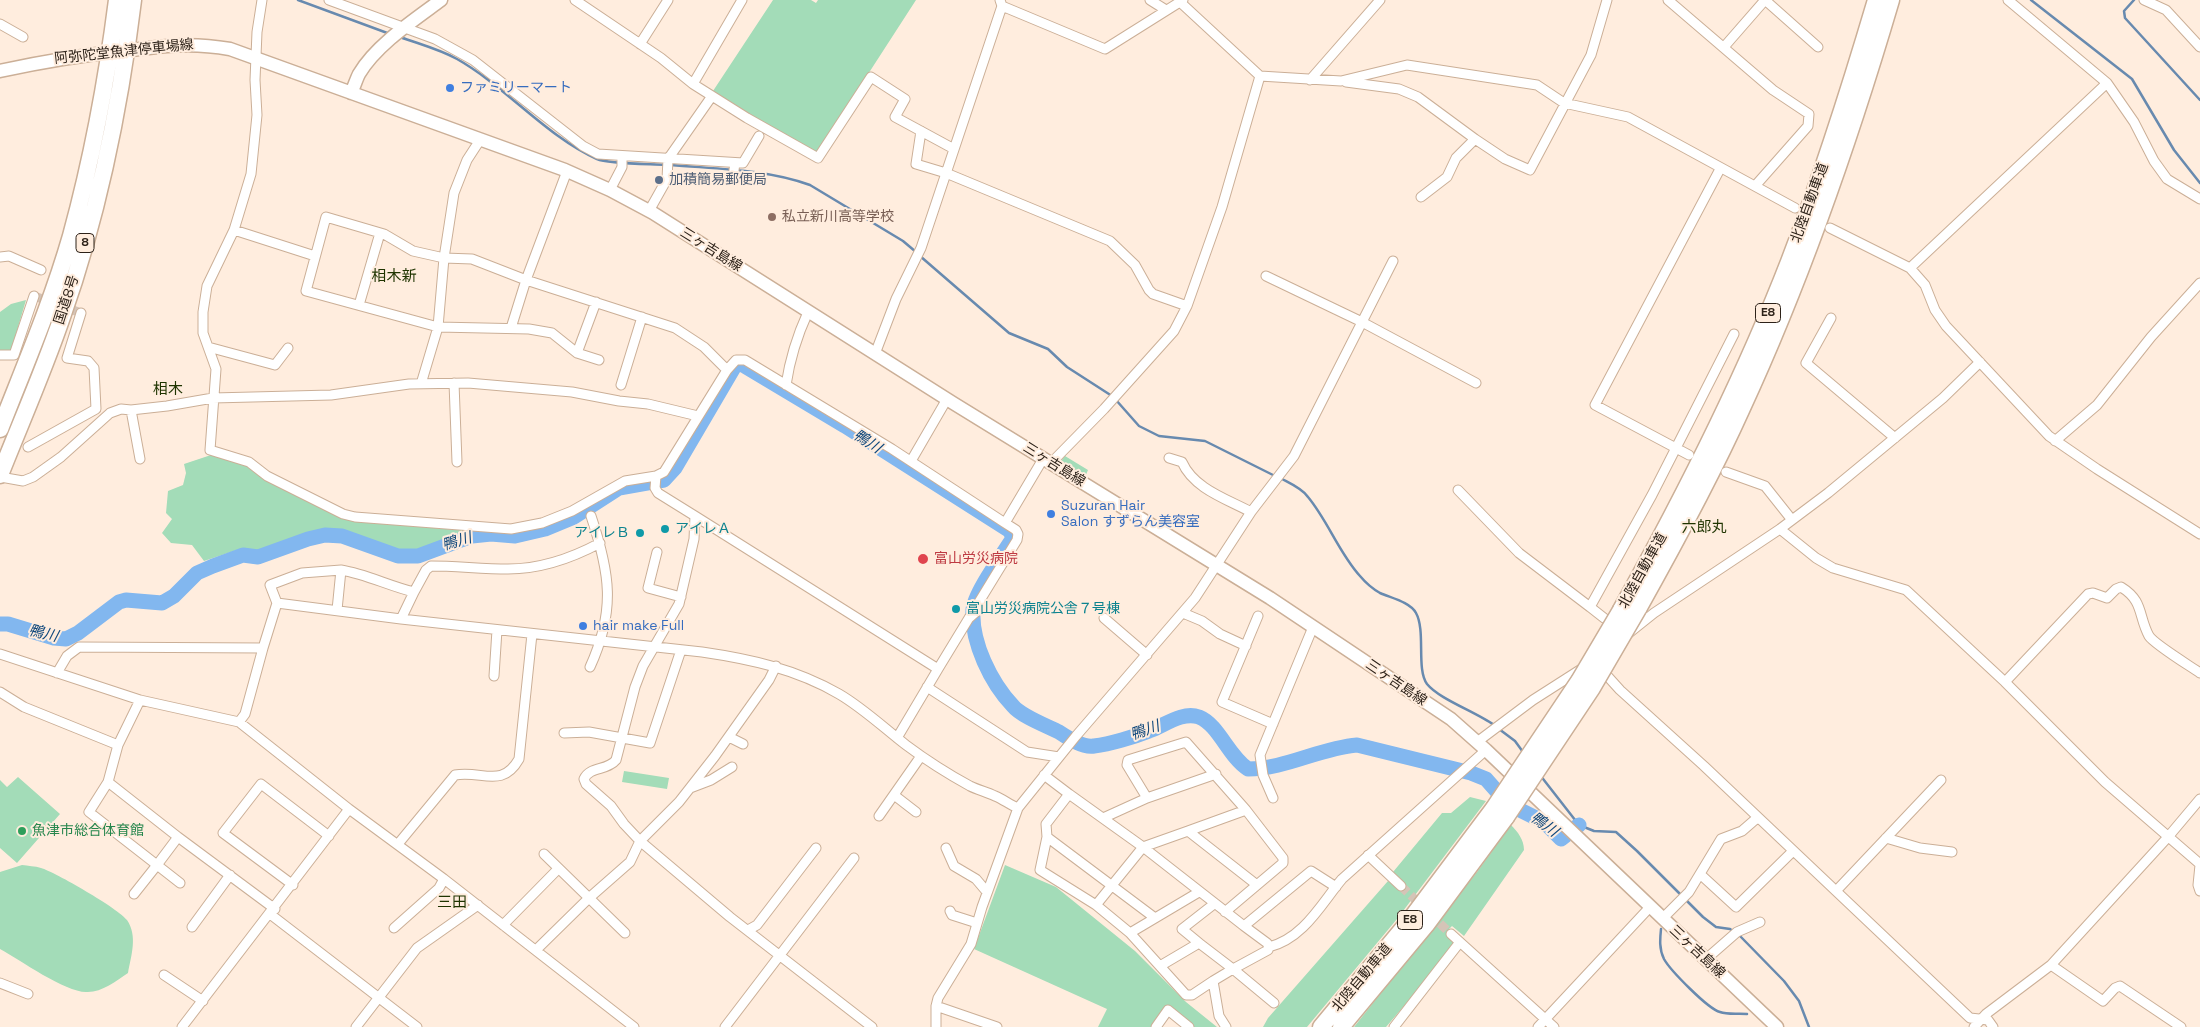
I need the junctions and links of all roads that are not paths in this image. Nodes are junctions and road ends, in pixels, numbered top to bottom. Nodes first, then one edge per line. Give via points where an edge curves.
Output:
1 (116, 0) edge
2 (133, 0) edge
3 (262, 0) edge
4 (329, 0) edge
5 (441, 0) edge
6 (575, 0) edge
7 (668, 0) edge
8 (742, 0) edge
9 (1150, 0) edge
10 (1380, 0) edge
11 (1608, 0) edge
12 (1668, 0) edge
13 (1765, 0) edge
14 (1876, 0) edge
15 (1891, 0) edge
16 (2008, 0) edge
17 (2144, 0) edge
18 (1181, 1) edge
19 (1001, 3) edge
20 (1166, 10) junction
21 (0, 24) edge
22 (403, 29) junction
23 (23, 38) dead end
24 (640, 44) junction
25 (1724, 47) junction
26 (1818, 47) dead end
27 (2200, 47) edge
28 (127, 50) junction
29 (109, 52) junction
30 (257, 58) junction
31 (0, 71) edge
32 (1260, 76) junction
33 (1310, 80) junction
34 (1341, 81) junction
35 (2107, 83) junction
36 (693, 84) junction
37 (351, 92) junction
38 (712, 96) junction
39 (1564, 102) junction
40 (921, 131) junction
41 (759, 136) dead end
42 (1475, 139) junction
43 (480, 140) junction
44 (954, 149) junction
45 (622, 156) junction
46 (668, 159) junction
47 (735, 162) junction
48 (1720, 168) junction
49 (567, 172) junction
50 (946, 174) junction
51 (734, 177) dead end
52 (1755, 186) junction
53 (610, 190) junction
54 (1421, 197) dead end
55 (2200, 199) edge
56 (1795, 208) dead end
57 (649, 211) junction
58 (1830, 228) dead end
59 (234, 230) junction
60 (380, 233) junction
61 (315, 256) junction
62 (0, 257) edge
63 (444, 258) junction
64 (1394, 261) dead end
65 (1910, 268) junction
66 (41, 270) dead end
67 (1266, 276) dead end
68 (526, 280) junction
69 (2200, 283) edge
70 (34, 296) dead end
71 (596, 302) junction
72 (359, 305) junction
73 (1187, 306) junction
74 (808, 312) junction
75 (81, 313) dead end
76 (642, 317) junction
77 (1831, 318) dead end
78 (1362, 322) junction
79 (438, 327) junction
80 (511, 328) junction
81 (1734, 334) dead end
82 (208, 347) junction
83 (288, 348) dead end
84 (577, 353) junction
85 (875, 354) junction
86 (0, 355) edge
87 (600, 360) dead end
88 (1980, 362) junction
89 (726, 370) junction
90 (454, 383) junction
91 (1476, 383) dead end
92 (422, 384) junction
93 (621, 385) dead end
94 (786, 385) junction
95 (213, 398) junction
96 (947, 399) junction
97 (131, 410) junction
98 (698, 416) junction
99 (0, 429) edge
100 (1895, 438) junction
101 (2055, 441) junction
102 (28, 447) dead end
103 (1675, 449) junction
104 (1689, 455) dead end
105 (1169, 458) dead end
106 (140, 459) dead end
107 (911, 461) junction
108 (1047, 461) junction
109 (458, 462) dead end
110 (1726, 472) dead end
111 (0, 476) edge
112 (656, 476) junction
113 (1458, 490) dead end
114 (1251, 512) junction
115 (591, 516) dead end
116 (695, 516) junction
117 (1792, 520) junction
118 (1005, 523) junction
119 (1780, 529) junction
120 (2200, 534) edge
121 (600, 544) junction
122 (658, 552) dead end
123 (1216, 564) junction
124 (341, 570) junction
125 (414, 592) junction
126 (681, 597) junction
127 (277, 603) junction
128 (1590, 607) junction
129 (337, 610) junction
130 (1183, 613) junction
131 (1258, 616) dead end
132 (1104, 618) dead end
133 (1604, 618) dead end
134 (401, 619) junction
135 (1313, 627) junction
136 (498, 630) junction
137 (532, 634) junction
138 (602, 641) junction
139 (656, 646) junction
140 (1246, 646) junction
141 (263, 648) junction
142 (681, 650) junction
143 (0, 654) edge
144 (1147, 655) junction
145 (1594, 662) junction
146 (776, 666) junction
147 (590, 667) dead end
148 (938, 669) junction
149 (57, 673) junction
150 (2200, 673) edge
151 (494, 676) dead end
152 (2005, 682) junction
153 (927, 687) junction
154 (0, 692) edge
155 (140, 700) junction
156 (240, 722) junction
157 (1273, 724) junction
158 (564, 733) dead end
159 (729, 737) junction
160 (622, 738) junction
161 (897, 738) junction
162 (743, 744) dead end
163 (118, 745) junction
164 (1481, 746) junction
165 (922, 756) junction
166 (1059, 757) junction
167 (732, 767) dead end
168 (1216, 774) junction
169 (1044, 775) junction
170 (1941, 780) dead end
171 (108, 782) junction
172 (689, 789) junction
173 (1069, 794) junction
174 (894, 795) junction
175 (1147, 798) junction
176 (1273, 798) dead end
177 (2200, 799) edge
178 (1018, 808) junction
179 (349, 809) junction
180 (1246, 810) junction
181 (916, 812) dead end
182 (1500, 813) junction
183 (879, 816) dead end
184 (1103, 818) junction
185 (1757, 818) junction
186 (1188, 831) junction
187 (329, 836) junction
188 (178, 837) junction
189 (1047, 837) junction
190 (2168, 837) junction
191 (1886, 838) junction
192 (640, 841) junction
193 (398, 844) junction
194 (1143, 847) junction
195 (816, 848) dead end
196 (946, 848) dead end
197 (1793, 851) junction
198 (1952, 852) dead end
199 (544, 854) dead end
200 (1368, 855) junction
201 (854, 858) dead end
202 (157, 865) junction
203 (2200, 865) edge
204 (558, 869) junction
205 (1700, 874) junction
206 (230, 876) junction
207 (444, 879) junction
208 (180, 883) dead end
209 (293, 885) junction
210 (1257, 885) junction
211 (1111, 886) junction
212 (1336, 886) junction
213 (1401, 886) tunnel mouth
214 (1836, 891) junction
215 (2200, 891) edge
216 (988, 892) junction
217 (1199, 892) junction
218 (134, 894) dead end
219 (589, 898) junction
220 (1214, 904) junction
221 (478, 905) junction
222 (1096, 905) junction
223 (1650, 907) junction
224 (273, 911) junction
225 (950, 911) dead end
226 (1225, 912) junction
227 (1155, 918) junction
228 (1662, 919) junction
229 (1760, 922) dead end
230 (977, 924) junction
231 (503, 925) junction
232 (1244, 926) junction
233 (192, 927) dead end
234 (394, 928) dead end
235 (748, 930) junction
236 (625, 933) dead end
237 (1130, 933) junction
238 (1451, 934) tunnel mouth
239 (1460, 942) junction
240 (1199, 943) junction
241 (1269, 947) junction
242 (536, 950) junction
243 (780, 954) junction
244 (1705, 960) junction
245 (2051, 965) junction
246 (1160, 966) junction
247 (1233, 969) junction
248 (164, 975) dead end
249 (1213, 982) junction
250 (0, 983) edge
251 (28, 994) dead end
252 (379, 997) junction
253 (202, 1001) junction
254 (1274, 1003) dead end
255 (936, 1006) junction
256 (1545, 1019) junction
257 (1977, 1024) edge
258 (182, 1027) edge
259 (356, 1027) edge
260 (417, 1027) edge
261 (634, 1027) edge
262 (725, 1027) edge
263 (872, 1027) edge
264 (936, 1027) edge
265 (997, 1027) edge
266 (1156, 1027) edge
267 (1189, 1027) edge
268 (1226, 1027) edge
269 (1321, 1027) edge
270 (1341, 1027) edge
271 (1394, 1027) edge
272 (1538, 1027) edge
273 (1554, 1027) edge
274 (1777, 1027) edge
275 (1993, 1027) edge
276 (2181, 1027) edge

1 - 29 highway, 国道8号 / 8
2 - 28 highway, 国道8号 / 8
3 - 30 street
4 - 22 street
5 - 22 main road
6 - 24 street
7 - 24 street
8 - 36 street
9 - 20 street
10 - 33 street
11 - 39 street via 1591,54
12 - 25 street
13 - 25 street
13 - 26 street
14 - 182 highway, 北陸自動車道 / E8, bridge via 1812,201 1760,332 1698,468 1621,610
15 - 182 highway, 北陸自動車道 / E8, bridge via 1828,199 1773,338 1710,476 1592,688
16 - 35 street
17 - 27 street via 2166,10
18 - 20 street
18 - 32 street
19 - 20 street via 1105,49
19 - 44 street
21 - 23 street
22 - 37 main road via 359,74
22 - 45 street via 434,39 473,60 583,146 598,154
24 - 36 street
25 - 52 street via 1774,90 1809,114 1808,126
28 - 29 main road, 阿弥陀堂魚津停車場線
28 - 30 main road, 阿弥陀堂魚津停車場線 via 202,44
28 - 111 highway, 国道8号 / 8 via 86,240 62,317
29 - 31 main road, 阿弥陀堂魚津停車場線
29 - 99 highway, 国道8号 / 8 via 86,176 70,237 47,308
30 - 37 main road, 阿弥陀堂魚津停車場線
30 - 59 street via 257,115 251,174
32 - 33 street
32 - 73 street via 1222,206
33 - 34 street
34 - 39 street via 1406,65 1537,85
34 - 42 street via 1399,89 1418,97
35 - 55 street via 2167,179
35 - 65 street
36 - 38 street
37 - 43 main road, 三ヶ吉島線
38 - 40 street via 818,158 871,78 905,99 895,117
38 - 46 street
39 - 42 street via 1530,170 1505,159
39 - 48 street via 1628,117
40 - 44 street
40 - 50 street via 916,164
41 - 47 street via 743,163
42 - 54 street via 1456,158 1447,177
43 - 49 main road, 三ヶ吉島線
43 - 63 street via 467,160 454,193
44 - 50 street
45 - 46 street
45 - 53 street via 622,167
46 - 47 street
46 - 57 street via 668,179
47 - 51 street
48 - 52 street
48 - 103 street via 1595,405
49 - 53 main road, 三ヶ吉島線
49 - 68 street
50 - 73 street via 1110,241 1135,265 1153,294
50 - 85 street via 921,248 896,299
52 - 56 street
53 - 57 main road, 三ヶ吉島線
57 - 74 main road, 三ヶ吉島線
58 - 65 street
59 - 61 street
59 - 82 street via 207,286 203,332
60 - 61 street via 326,217
60 - 63 street via 413,251
60 - 72 street
61 - 72 street via 306,291
62 - 66 street via 10,256
63 - 68 street via 472,259
63 - 79 street
64 - 78 street
65 - 88 street via 1925,285 1946,326
67 - 78 street
68 - 71 street
68 - 80 street
69 - 101 street via 2150,338 2097,405
70 - 86 street via 14,355
71 - 76 street
71 - 84 street
72 - 79 street
73 - 108 street via 1174,331 1155,354
74 - 85 main road, 三ヶ吉島線
74 - 94 street via 790,358
75 - 102 street via 67,358 88,361 94,368 96,409
76 - 89 street via 674,328 704,347
76 - 93 street
77 - 100 street via 1806,363
78 - 91 street
78 - 114 street via 1294,456
79 - 80 street
79 - 92 street
80 - 84 street via 552,333
81 - 103 street
82 - 83 street via 275,365
82 - 95 street via 216,369
84 - 87 street
85 - 96 main road, 三ヶ吉島線
88 - 100 street
88 - 101 street
89 - 94 street via 736,360 745,360
89 - 98 street
90 - 92 street
90 - 98 street via 572,392
90 - 109 street
92 - 95 street via 331,395
94 - 107 street
95 - 97 street
95 - 112 street via 210,450 249,462 267,476 306,497 355,517 510,529 542,523 572,511 624,481
96 - 107 street
96 - 108 main road, 三ヶ吉島線
97 - 106 street
97 - 111 street via 110,413 61,457 33,477 23,481
98 - 112 street via 664,472
100 - 117 street
101 - 120 street
103 - 104 street
103 - 128 street
105 - 114 street via 1182,462 1186,471 1205,488
107 - 118 street
108 - 118 street
108 - 123 main road, 三ヶ吉島線
110 - 117 street via 1765,486
112 - 116 street via 658,493
113 - 128 street via 1519,553
114 - 123 street
115 - 121 street
116 - 126 street via 694,539
116 - 148 street
117 - 119 street
118 - 148 street via 1016,530 1017,540 979,602 977,612 969,618
119 - 145 street via 1654,613
119 - 152 street via 1833,568 1906,590
121 - 125 street via 565,558 523,568 431,566
121 - 138 street via 607,583
122 - 126 street via 648,588
123 - 130 street
123 - 135 main road, 三ヶ吉島線
124 - 125 street via 357,572
124 - 127 street via 302,573 270,586
124 - 129 street
125 - 134 street
126 - 139 street
127 - 129 street
127 - 141 street
128 - 133 street
129 - 134 street
130 - 140 street
130 - 144 street
131 - 140 street
132 - 144 street
134 - 136 street
135 - 157 street
135 - 164 main road, 三ヶ吉島線 via 1450,719
136 - 137 street
136 - 151 street
137 - 138 street
137 - 193 street via 519,759 513,769 502,776 454,775
138 - 139 street
138 - 147 street
139 - 142 street
139 - 160 street via 635,687
140 - 157 street via 1222,702
141 - 149 street via 79,647 67,656
141 - 156 street
142 - 146 street via 746,658
142 - 160 street via 650,743
143 - 149 street
144 - 166 street
145 - 164 street via 1533,700
145 - 185 street
146 - 159 street
146 - 161 street via 840,694
148 - 153 street
149 - 155 street
150 - 152 street via 2150,638 2140,606 2132,594 2121,587 2107,598 2088,594
152 - 190 street via 2105,782
153 - 161 street
153 - 166 street via 1027,752
154 - 163 street via 24,707
155 - 156 street
155 - 163 street
156 - 179 street
157 - 176 street via 1260,754 1263,775
158 - 160 street via 588,732
159 - 162 street
159 - 172 street
160 - 192 street via 613,764 591,771 584,779
161 - 165 street
163 - 171 street
164 - 200 street
164 - 223 main road, 三ヶ吉島線
165 - 174 street
165 - 178 street via 972,787
166 - 169 street
167 - 172 street
168 - 175 street
168 - 175 street via 1186,742 1128,760 1127,765
168 - 180 street
169 - 173 street
169 - 178 street
170 - 191 street
171 - 188 street
171 - 202 street via 89,812
172 - 192 street
173 - 184 street
173 - 189 street via 1046,824
174 - 181 street
174 - 183 street
175 - 184 street
177 - 190 street
178 - 216 street
179 - 187 street
179 - 193 street
180 - 186 street
180 - 210 street via 1283,858 1283,863
182 - 269 highway, 北陸自動車道 / E8
182 - 270 highway, 北陸自動車道 / E8 via 1426,925
184 - 194 street
185 - 197 street
185 - 205 street via 1742,831 1721,839
186 - 194 street
186 - 210 street
187 - 209 street
187 - 209 street via 261,784 223,833
188 - 202 street
188 - 206 street
189 - 211 street
189 - 222 street via 1040,870
190 - 203 street
190 - 245 street
191 - 198 street via 1920,848
191 - 214 street
192 - 219 street via 630,862
192 - 235 street
193 - 207 street
194 - 211 street
194 - 217 street
195 - 235 street via 757,925
196 - 216 street via 954,866 976,879
197 - 205 street via 1736,907
197 - 214 street
199 - 204 street
200 - 212 street
200 - 213 street
201 - 243 street
202 - 208 street
202 - 218 street
203 - 215 street
204 - 219 street
204 - 231 street
205 - 228 street via 1689,892
206 - 224 street
206 - 233 street
207 - 221 street
207 - 234 street
209 - 224 street
210 - 226 street
211 - 222 street
211 - 227 street
212 - 232 street via 1311,872
212 - 241 street via 1300,930
214 - 257 street
216 - 230 street
217 - 220 street
217 - 227 street
219 - 236 street
219 - 242 street
220 - 226 street
220 - 240 street via 1182,929
221 - 231 street
221 - 252 street via 417,948
222 - 237 street
223 - 228 main road, 三ヶ吉島線
223 - 256 street
224 - 252 street
224 - 253 street
225 - 230 street via 952,915
226 - 232 street
227 - 237 street
228 - 244 main road, 三ヶ吉島線
229 - 244 street via 1737,932
230 - 255 street via 971,944
231 - 242 street
232 - 241 street
235 - 243 street
237 - 246 street
238 - 239 street
239 - 256 street
239 - 271 street
240 - 246 street
240 - 247 street
241 - 247 street
242 - 261 street
243 - 262 street
243 - 263 street
244 - 274 main road, 三ヶ吉島線
245 - 257 street
245 - 276 street via 2103,1001 2120,986
246 - 249 street via 1186,996
247 - 249 street
247 - 254 street
248 - 253 street
249 - 268 street via 1219,1016
250 - 251 street
252 - 259 street
252 - 260 street
253 - 258 street
255 - 264 street
255 - 265 street
256 - 272 street
256 - 273 street
257 - 275 street via 1988,1020
266 - 267 street via 1168,1010

